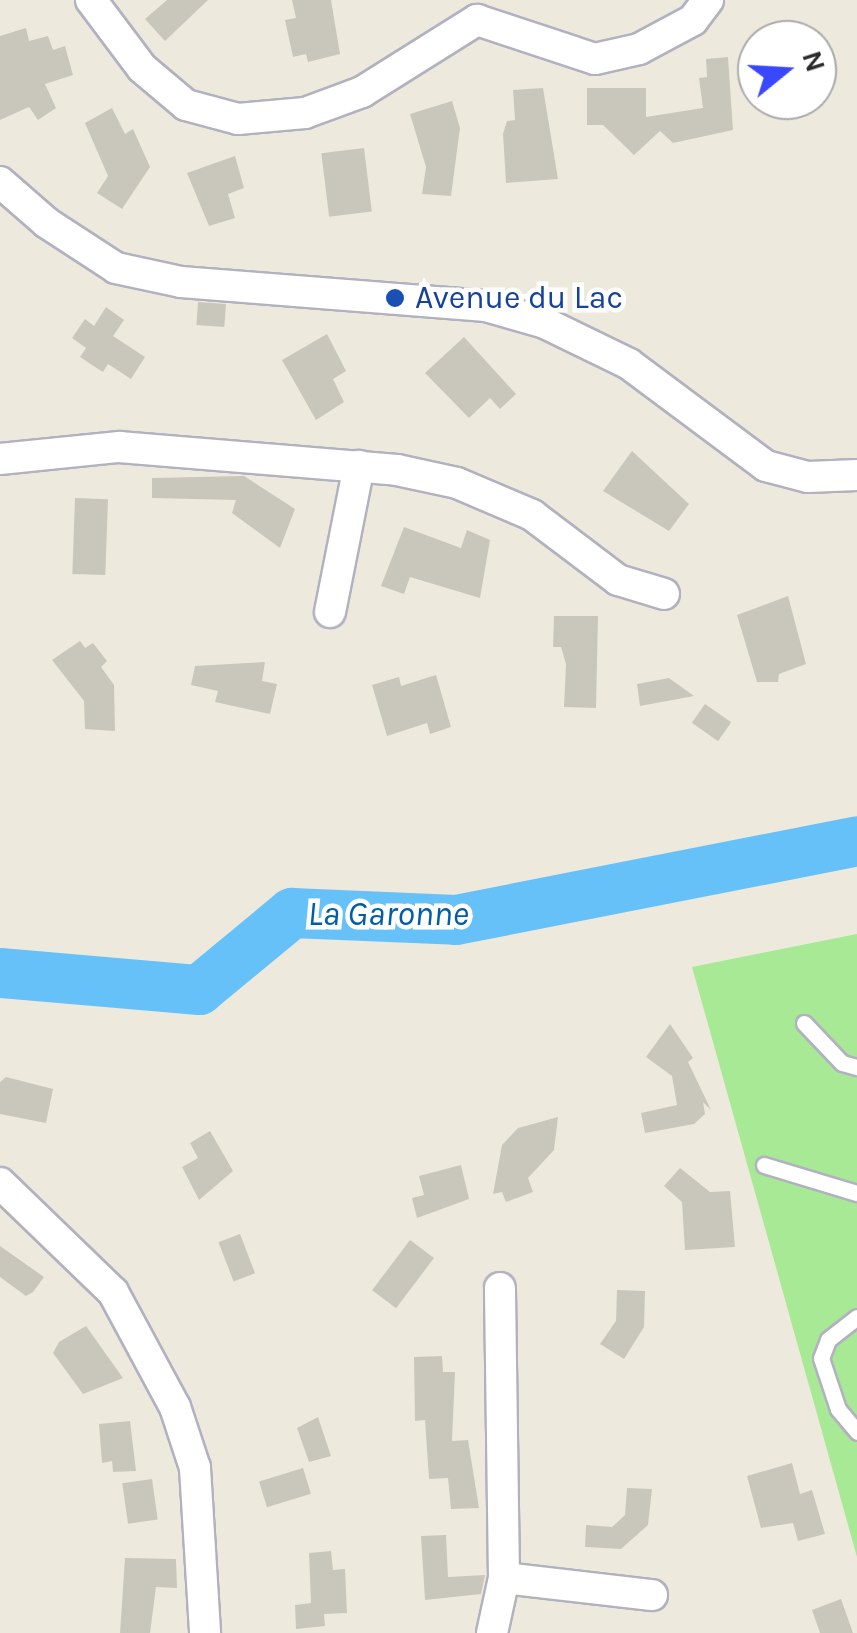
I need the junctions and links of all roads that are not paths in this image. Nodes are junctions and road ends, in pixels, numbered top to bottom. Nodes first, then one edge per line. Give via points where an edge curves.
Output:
1 (91, 0) edge
2 (708, 0) edge
3 (0, 182) edge
4 (0, 459) edge
5 (359, 466) junction
6 (857, 475) edge
7 (664, 594) dead end
8 (330, 612) dead end
9 (804, 1023) dead end
10 (857, 1067) edge
11 (764, 1165) dead end
12 (0, 1183) edge
13 (857, 1193) edge
14 (500, 1288) dead end
15 (857, 1317) edge
16 (857, 1432) edge
17 (504, 1578) junction
18 (652, 1595) dead end
19 (205, 1633) edge
20 (492, 1633) edge

1 - 2 street via 142,68 186,105 238,119 306,113 362,92 478,20 595,60 640,49 693,20
3 - 6 street via 116,268 181,282 486,306 628,364 766,466 808,478
4 - 5 street via 119,447
5 - 7 street via 457,482 532,514 618,580
5 - 8 street
9 - 10 lane via 842,1062
11 - 13 lane
12 - 19 street via 113,1292 168,1392 194,1468
14 - 17 street
15 - 16 lane via 828,1340 820,1358 838,1408
17 - 18 street
17 - 20 street

